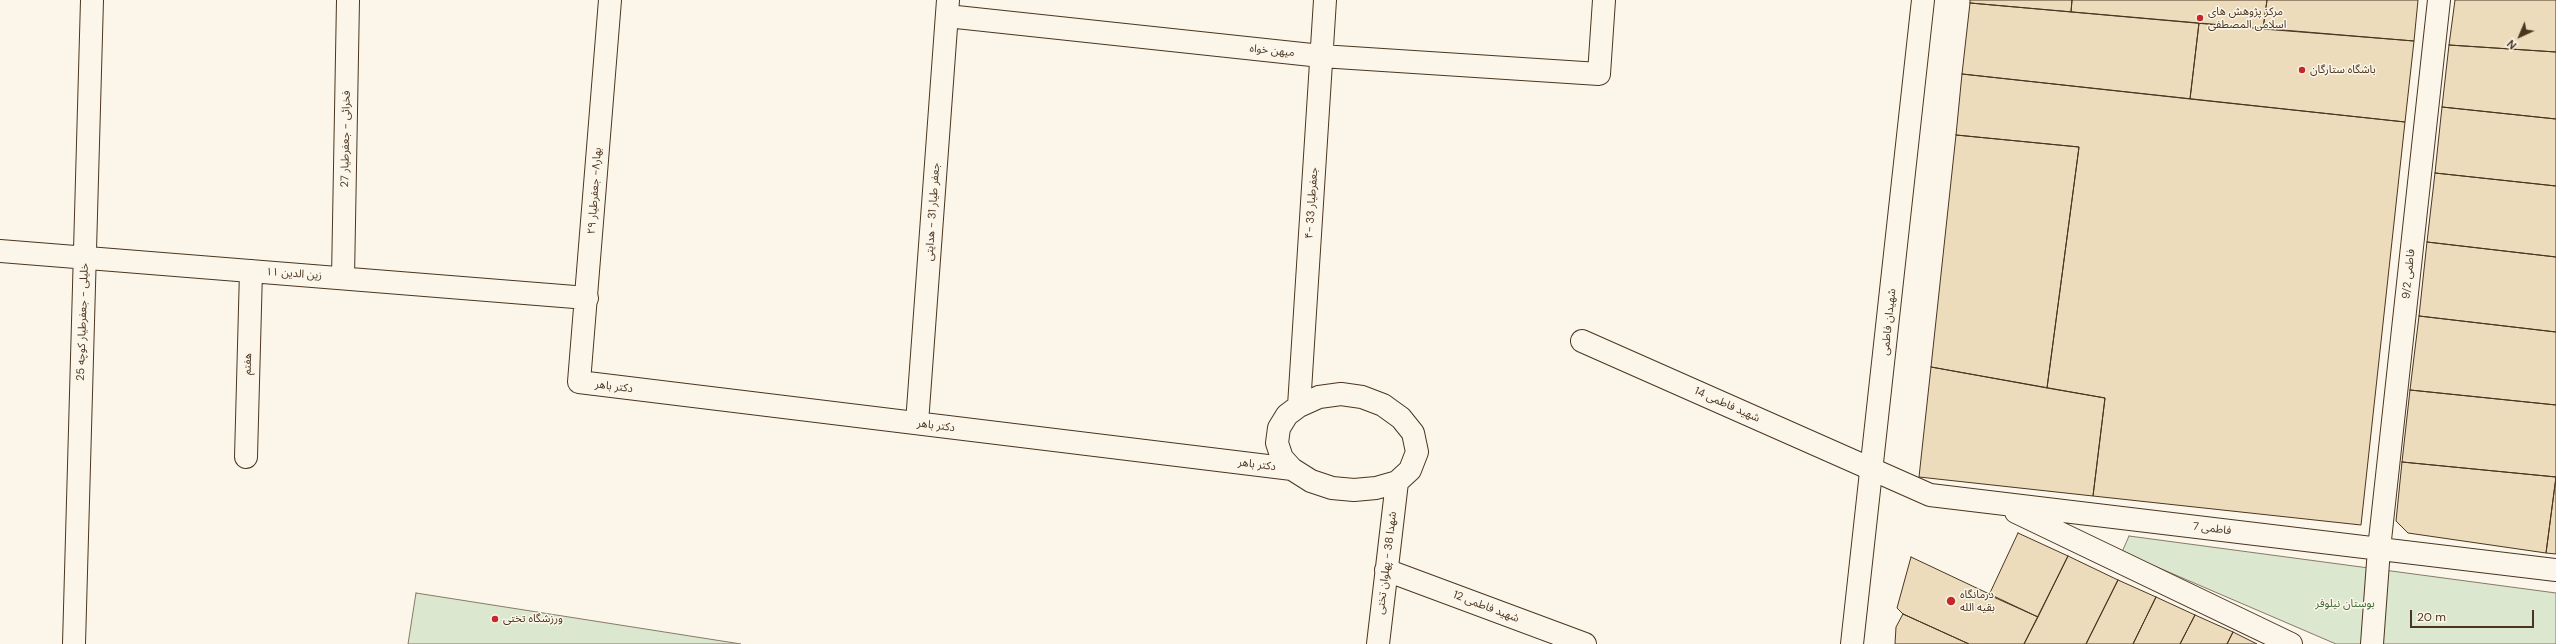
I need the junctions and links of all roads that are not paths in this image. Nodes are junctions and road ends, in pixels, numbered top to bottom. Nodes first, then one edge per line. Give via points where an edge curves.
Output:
1 (92, 0) edge
2 (348, 0) edge
3 (610, 0) edge
4 (1325, 0) edge
5 (1604, 0) edge
6 (1924, 0) edge
7 (2440, 0) edge
8 (948, 8) edge
9 (1321, 56) junction
10 (0, 251) edge
11 (85, 258) junction
12 (251, 271) junction
13 (344, 278) junction
14 (587, 298) junction
15 (1582, 341) dead end
16 (579, 382) joint
17 (1299, 406) junction
18 (917, 424) junction
19 (246, 457) dead end
20 (1292, 469) junction
21 (1873, 469) junction
22 (1397, 482) junction
23 (2001, 504) junction
24 (2379, 549) junction
25 (1386, 570) junction
26 (2556, 570) edge
27 (74, 644) edge
28 (1378, 644) edge
29 (1585, 644) edge
30 (1852, 644) edge
31 (2291, 644) edge
32 (2372, 644) edge

1 - 11 street, خلیلی - جعفرطیار کوچه 25
2 - 13 street, فخرائی - جعفرطیار 27
3 - 14 street, بهار۸- جعفرطیار ۲۹
4 - 9 street, ۴- جعفرطیار 33
5 - 9 street, میهن خواه via 1599,74
6 - 21 street, شهیدان فاطمی
7 - 24 street, فاطمی 9/2
8 - 9 street, میهن خواه
8 - 18 street, جعفر طیار 31 - هدایتی
9 - 17 street, ۴- جعفرطیار 33
10 - 11 street, زین الدین ۱۱
11 - 12 street, زین الدین ۱۱
11 - 27 street, خلیلی - جعفرطیار کوچه 25
12 - 13 street, زین الدین ۱۱
12 - 19 street, هفتم
13 - 14 street, زین الدین ۱۱
14 - 16 street, بهار۸- جعفرطیار ۲۹
15 - 21 street, شهید فاطمی 14
16 - 18 street, دکتر باهر
17 - 20 street via 1286,415 1279,428 1277,443 1282,458
17 - 22 street via 1320,397 1341,394 1362,397 1383,405 1401,418 1413,433 1417,452 1410,470
18 - 20 street, دکتر باهر
20 - 22 street via 1311,481 1332,488 1376,488
21 - 23 street, فاطمی 7 via 1930,495
21 - 30 street, شهیدان فاطمی
22 - 25 street, شهدا 38 - پهلوان تختی
23 - 24 street, فاطمی 7
23 - 31 street
24 - 26 street, فاطمی 7
24 - 32 street, فاطمی 9/2
25 - 28 street, شهدا 38 - پهلوان تختی
25 - 29 street, شهید فاطمی 12

